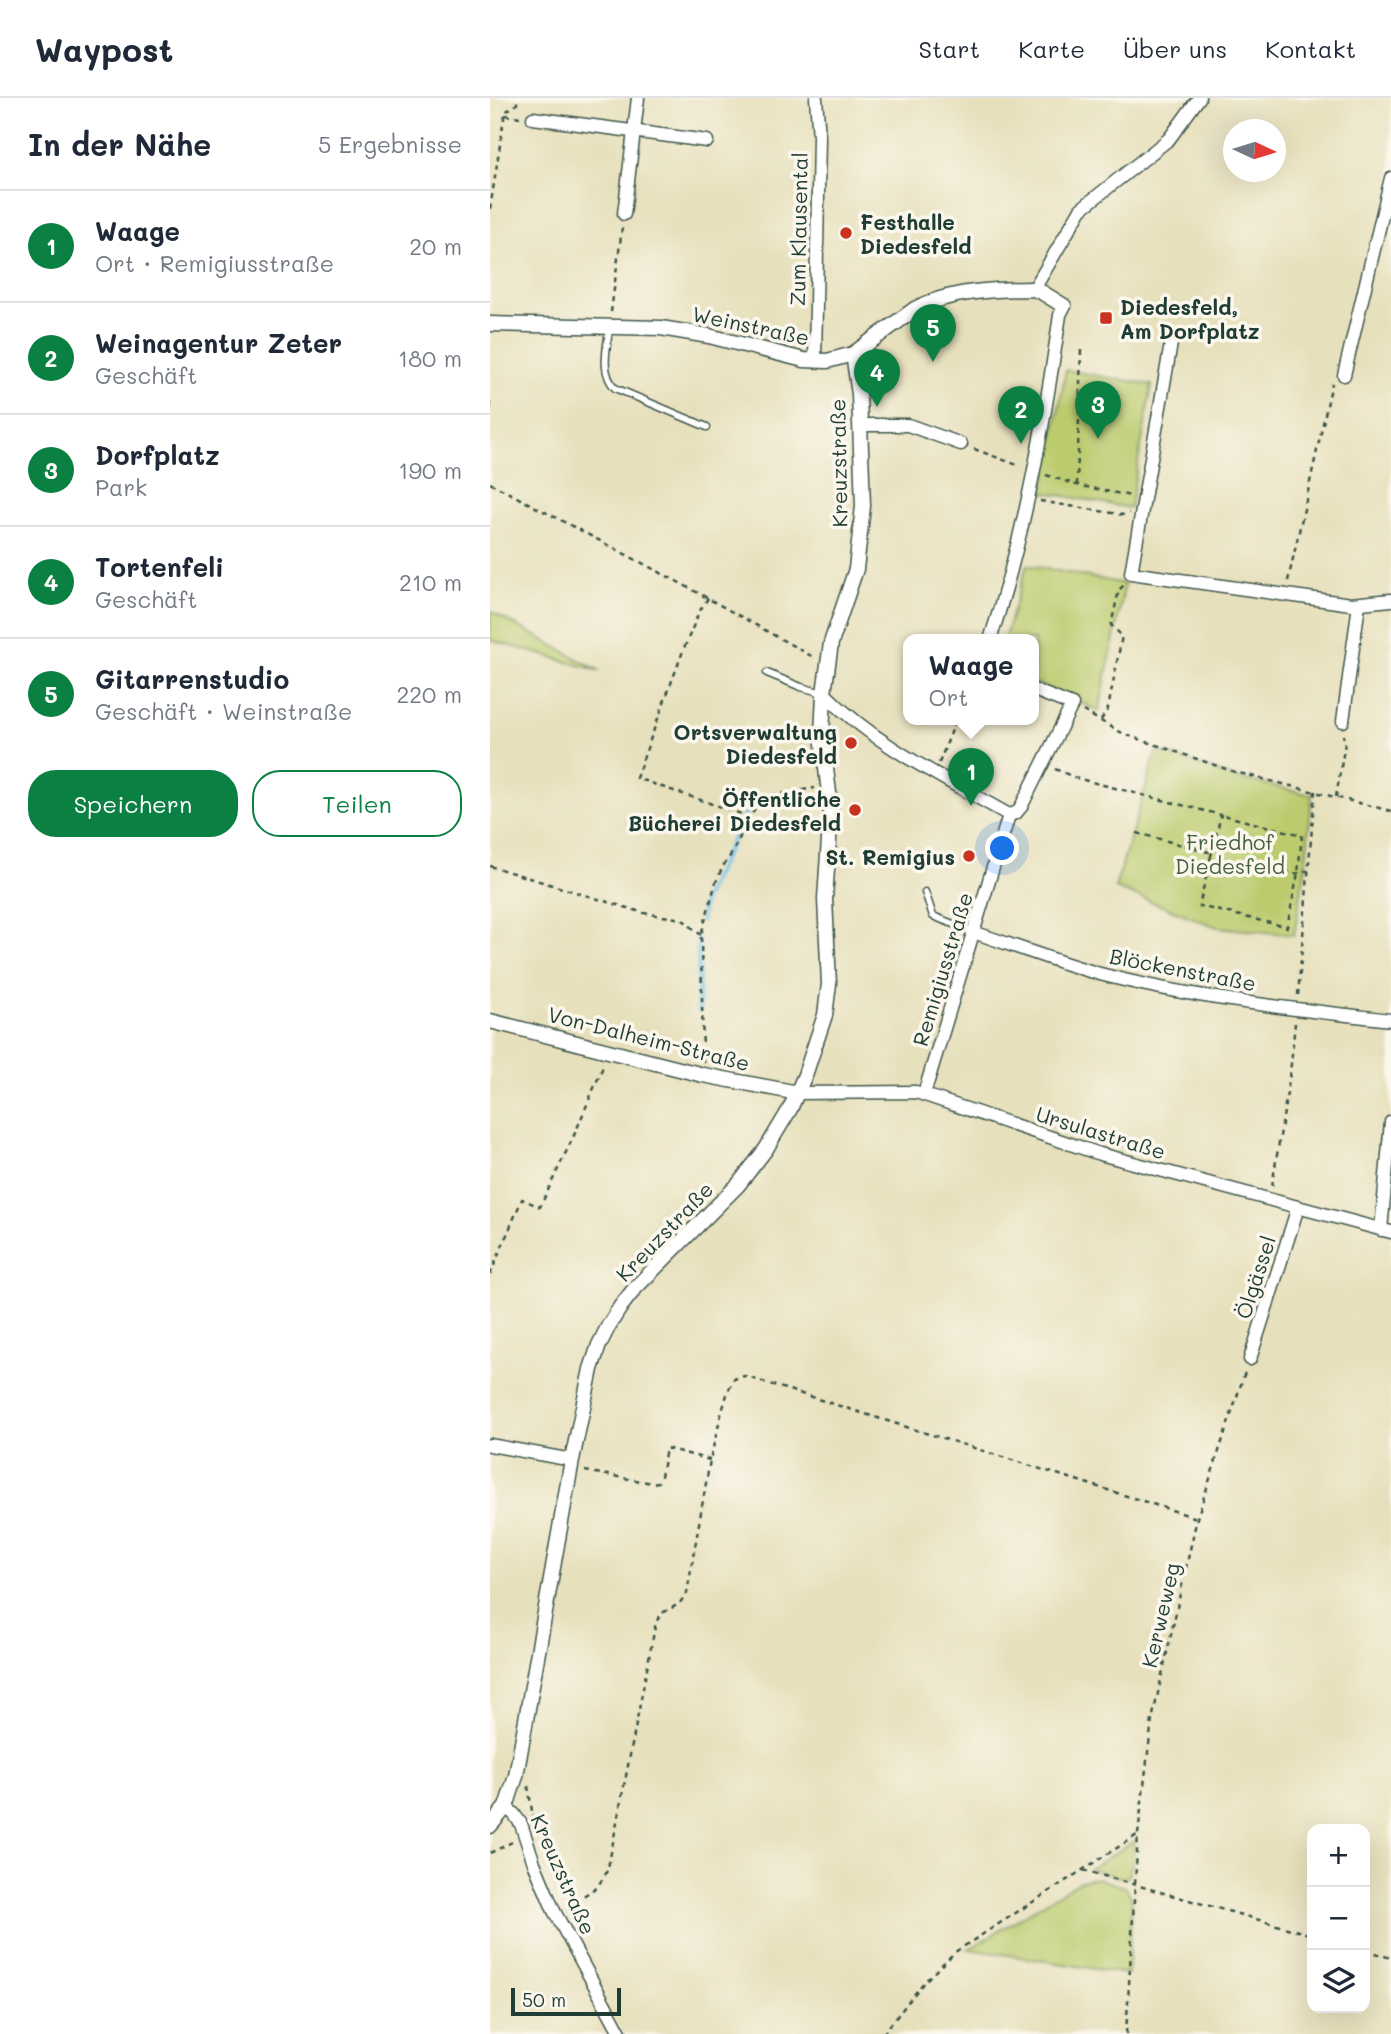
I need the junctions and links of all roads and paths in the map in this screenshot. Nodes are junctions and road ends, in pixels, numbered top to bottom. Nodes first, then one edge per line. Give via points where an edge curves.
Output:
1 (517, 98) edge
2 (638, 98) edge
3 (816, 98) edge
4 (1199, 98) edge
5 (517, 104) junction
6 (529, 118) joint
7 (634, 131) junction
8 (707, 141) dead end
9 (1391, 178) edge
10 (490, 209) edge
11 (624, 214) joint
12 (1034, 289) junction
13 (1064, 306) joint
14 (490, 324) edge
15 (609, 327) junction
16 (1172, 338) dead end
17 (1081, 349) dead end
18 (853, 354) junction
19 (816, 361) junction
20 (1339, 374) joint
21 (490, 403) edge
22 (490, 415) edge
23 (860, 425) junction
24 (707, 427) dead end
25 (961, 444) joint
26 (1034, 471) junction
27 (490, 483) edge
28 (1077, 485) junction
29 (1029, 499) junction
30 (1143, 506) junction
31 (1131, 572) junction
32 (1285, 595) junction
33 (708, 598) junction
34 (1391, 600) edge
35 (1359, 604) junction
36 (992, 634) edge
37 (827, 664) junction
38 (766, 673) dead end
39 (1039, 692) edge
40 (824, 693) junction
41 (1072, 705) junction
42 (1101, 721) junction
43 (1343, 722) joint
44 (954, 725) edge
45 (1043, 763) junction
46 (934, 773) junction
47 (828, 786) junction
48 (1336, 797) junction
49 (1391, 811) edge
50 (1009, 815) junction
51 (1221, 815) junction
52 (747, 816) junction
53 (1136, 833) dead end
54 (1211, 854) junction
55 (490, 866) edge
56 (1308, 871) dead end
57 (1298, 873) junction
58 (925, 892) dead end
59 (973, 932) junction
60 (701, 935) junction
61 (1391, 1020) edge
62 (490, 1021) edge
63 (609, 1051) junction
64 (703, 1075) junction
65 (797, 1093) junction
66 (925, 1094) junction
67 (1391, 1122) edge
68 (1298, 1207) junction
69 (1386, 1231) edge
70 (490, 1275) edge
71 (1250, 1359) joint
72 (490, 1445) edge
73 (710, 1460) junction
74 (571, 1464) junction
75 (1197, 1518) junction
76 (518, 1765) junction
77 (506, 1807) junction
78 (490, 1826) edge
79 (1138, 1833) junction
80 (525, 1835) junction
81 (490, 1853) edge
82 (1083, 1870) junction
83 (1135, 1885) junction
84 (554, 1911) junction
85 (1307, 1934) edge
86 (1370, 1952) edge
87 (1391, 1958) edge
88 (621, 2034) edge
89 (883, 2034) edge
90 (1126, 2034) edge

1 - 5 path
2 - 7 street
3 - 19 street, Zum Klausental
4 - 12 street via 1169,139 1081,209
5 - 6 path via 519,112
5 - 10 path via 505,112
6 - 7 street
7 - 8 street
7 - 11 street
9 - 20 street
11 - 15 path
12 - 13 street
12 - 18 street, Weinstraße via 968,294 926,304
13 - 26 street
14 - 15 street, Weinstraße
15 - 19 street, Weinstraße via 681,331
15 - 24 lane via 605,368 615,388
16 - 30 street
17 - 28 path
18 - 19 street, Weinstraße
18 - 23 street, Kreuzstraße
20 - 32 path
21 - 22 path
23 - 25 street via 908,425
23 - 37 street, Kreuzstraße via 859,551
25 - 26 path
26 - 28 path
26 - 29 street
27 - 33 path
28 - 30 path via 1135,497
29 - 30 path via 1124,515
29 - 36 street
30 - 31 street
31 - 32 street
31 - 42 path via 1119,590 1111,625 1122,636 1108,709
32 - 35 street
33 - 37 path
33 - 52 path via 683,651 636,778
34 - 35 street
35 - 43 street
37 - 40 street, Kreuzstraße
38 - 40 lane
39 - 41 street
40 - 46 street via 844,714
40 - 47 street, Kreuzstraße via 822,736
41 - 42 path
41 - 45 street, Remigiusstraße
42 - 48 path via 1124,734 1235,772
43 - 48 path via 1345,743
44 - 46 path
45 - 50 street, Remigiusstraße via 1021,807
45 - 51 path via 1076,778
46 - 50 street
47 - 52 path via 761,797
47 - 65 street, Kreuzstraße via 828,998
48 - 49 path
50 - 59 street, Remigiusstraße
51 - 54 path
51 - 57 path via 1302,835
52 - 60 path via 716,882
53 - 54 path
54 - 57 path
54 - 57 path via 1199,906 1287,927
55 - 60 path via 644,913 682,919
56 - 57 path
58 - 59 lane via 933,916
59 - 61 street, Blöckenstraße via 1099,974 1185,992
59 - 66 street, Remigiusstraße
60 - 64 path
62 - 63 street, Von-Dalheim-Straße
63 - 64 street, Von-Dalheim-Straße
63 - 70 path via 540,1207 522,1199
64 - 65 street, Von-Dalheim-Straße
65 - 66 street, Ursulastraße
65 - 74 street, Kreuzstraße via 766,1149 738,1185 621,1306 599,1345
66 - 68 street, Ursulastraße via 1100,1154
67 - 69 street
68 - 69 street, Ursulastraße
68 - 71 street, Ölgässel
71 - 75 path, Kerweweg
72 - 74 street
73 - 74 path via 666,1448 661,1476 652,1483
73 - 75 path via 728,1391 734,1380 744,1376
73 - 84 path via 687,1593 656,1622 608,1868 593,1891
74 - 76 street, Kreuzstraße
75 - 79 path, Kerweweg via 1152,1720
76 - 77 street, Kreuzstraße
76 - 80 path via 526,1773 533,1818
77 - 78 street, Kreuzstraße
77 - 80 street, Kreuzstraße
79 - 82 path
79 - 83 path, Kerweweg
80 - 81 path
80 - 84 street, Kreuzstraße
82 - 83 path
82 - 89 path via 955,1952 923,1982
83 - 85 path
83 - 90 path, Kerweweg
84 - 88 street, Kreuzstraße
86 - 87 path

